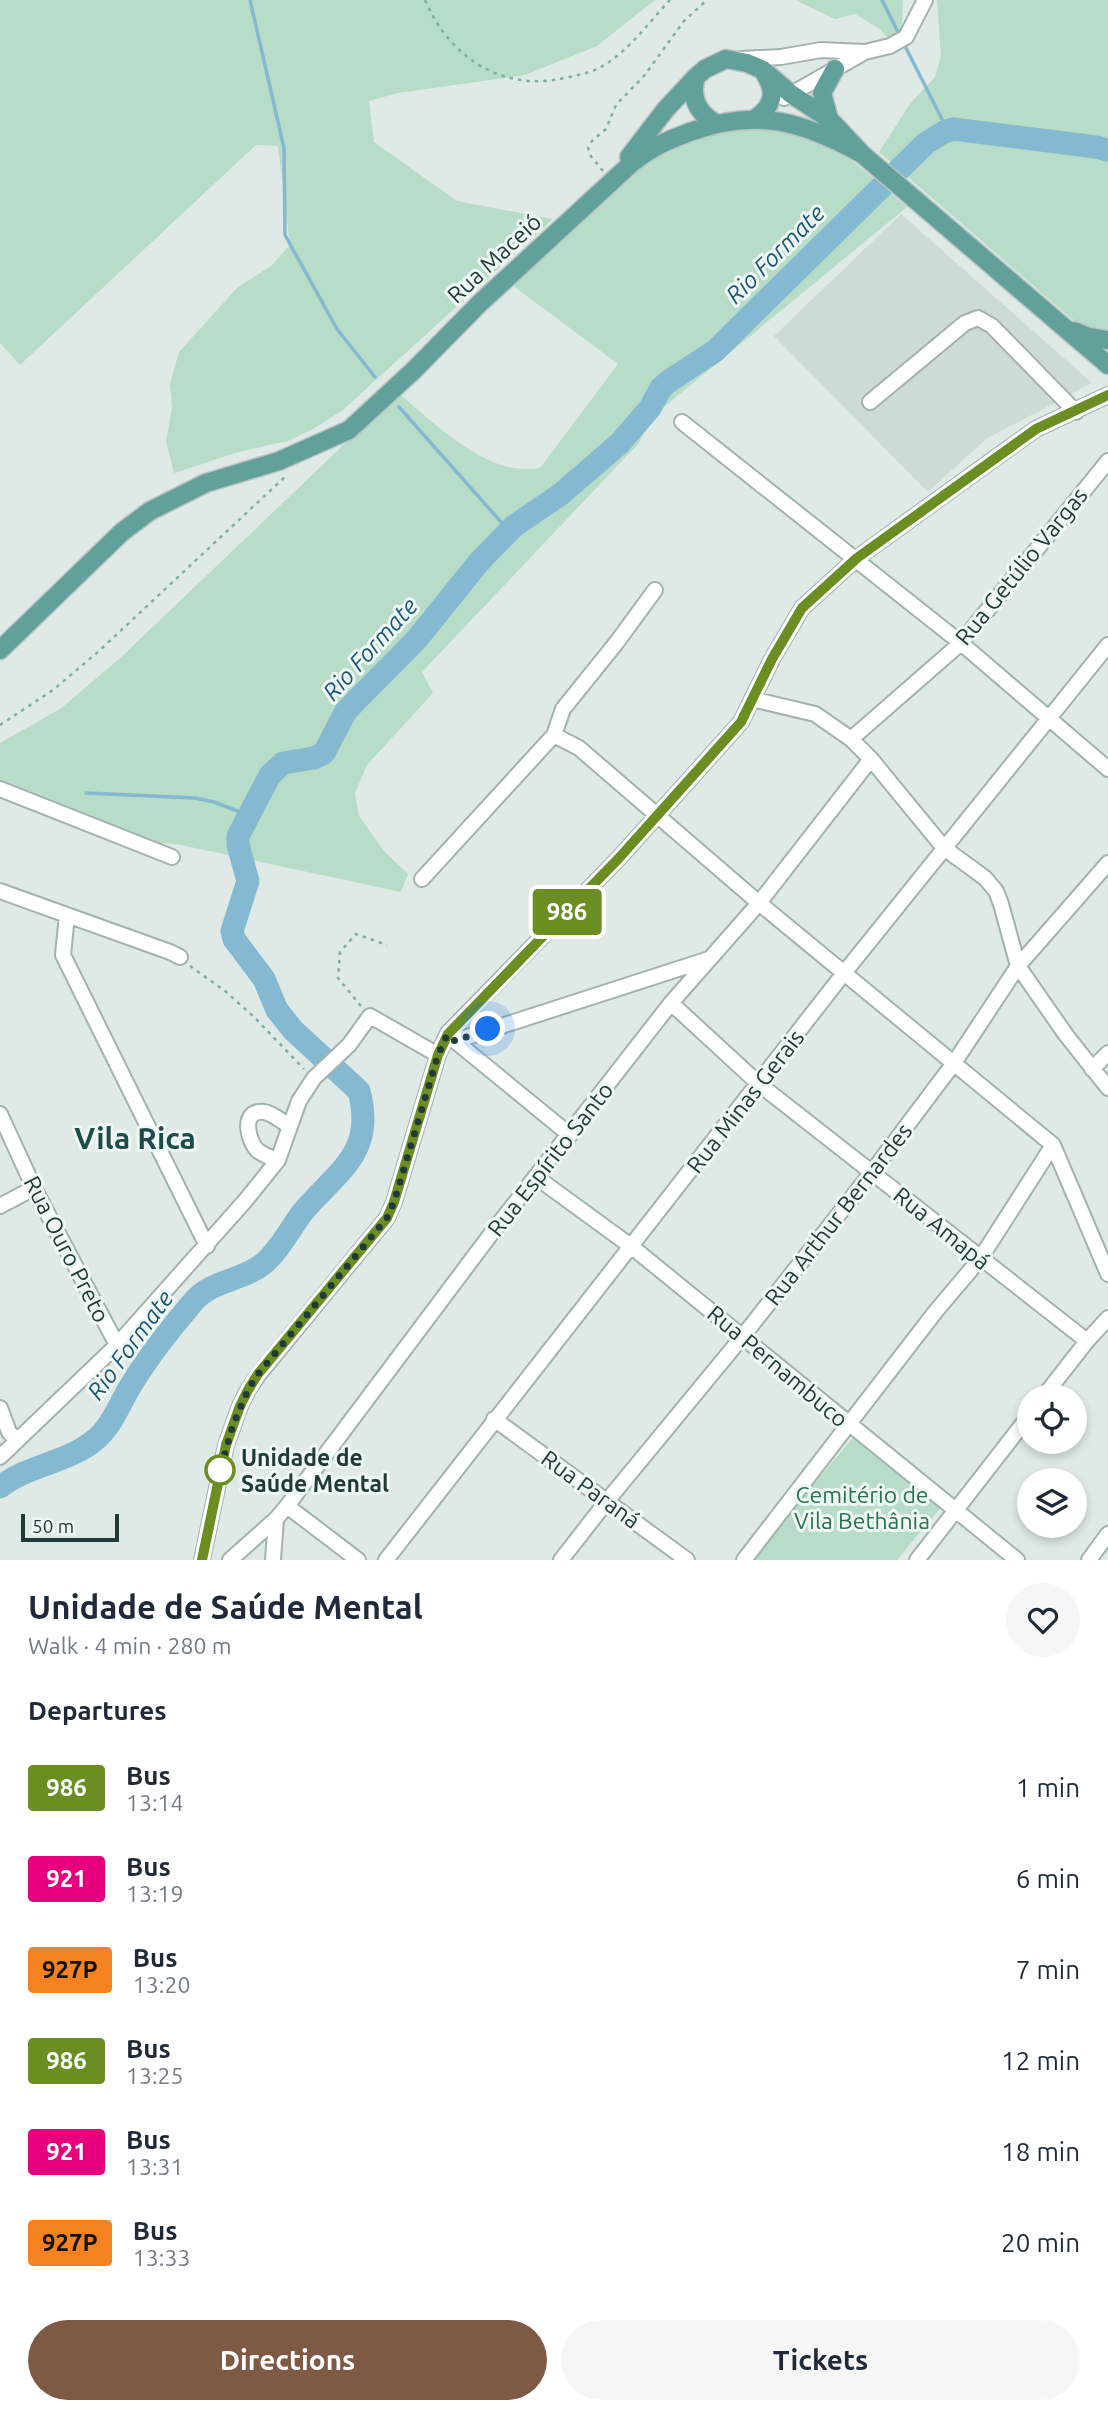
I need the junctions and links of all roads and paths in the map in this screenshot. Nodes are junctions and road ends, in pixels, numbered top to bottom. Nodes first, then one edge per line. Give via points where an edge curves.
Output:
1 (425, 0) edge
2 (670, 0) edge
3 (707, 0) edge
4 (925, 0) edge
5 (865, 52) junction
6 (726, 59) junction
7 (835, 69) junction
8 (763, 71) junction
9 (696, 77) junction
10 (791, 94) junction
11 (770, 105) junction
12 (756, 118) junction
13 (829, 119) junction
14 (715, 123) junction
15 (862, 154) junction
16 (610, 183) junction
17 (1064, 326) junction
18 (1108, 340) edge
19 (1108, 365) edge
20 (1108, 395) edge
21 (870, 402) dead end
22 (1076, 411) junction
23 (682, 422) dead end
24 (1108, 461) edge
25 (857, 558) junction
26 (655, 590) dead end
27 (961, 643) junction
28 (1108, 645) edge
29 (0, 650) edge
30 (756, 692) junction
31 (1049, 718) junction
32 (554, 735) junction
33 (851, 739) junction
34 (871, 759) junction
35 (1108, 769) edge
36 (0, 789) edge
37 (658, 814) junction
38 (944, 848) junction
39 (172, 857) dead end
40 (1108, 863) edge
41 (422, 879) dead end
42 (0, 891) edge
43 (759, 903) junction
44 (67, 915) junction
45 (387, 945) dead end
46 (180, 957) joint
47 (711, 958) junction
48 (1018, 966) junction
49 (844, 973) junction
50 (671, 1003) junction
51 (370, 1016) junction
52 (451, 1038) junction
53 (1108, 1053) edge
54 (438, 1055) junction
55 (954, 1063) junction
56 (1092, 1069) junction
57 (314, 1078) junction
58 (759, 1084) junction
59 (1108, 1088) edge
60 (0, 1114) edge
61 (289, 1126) junction
62 (570, 1135) junction
63 (1053, 1145) junction
64 (278, 1160) junction
65 (872, 1172) junction
66 (536, 1177) junction
67 (34, 1188) junction
68 (0, 1206) edge
69 (207, 1246) junction
70 (632, 1247) junction
71 (980, 1259) junction
72 (1108, 1274) edge
73 (1108, 1318) edge
74 (743, 1336) junction
75 (1087, 1341) junction
76 (117, 1345) junction
77 (1053, 1384) edge
78 (0, 1408) edge
79 (494, 1419) junction
80 (849, 1425) junction
81 (1017, 1432) edge
82 (17, 1441) junction
83 (0, 1457) edge
84 (607, 1501) junction
85 (287, 1506) junction
86 (956, 1511) junction
87 (276, 1519) junction
88 (1108, 1534) edge
89 (202, 1560) edge
90 (230, 1560) edge
91 (273, 1560) edge
92 (358, 1560) edge
93 (386, 1560) edge
94 (561, 1560) edge
95 (687, 1560) edge
96 (744, 1560) edge
97 (917, 1560) edge
98 (1017, 1560) edge
99 (1089, 1560) edge

1 - 2 path via 451,44 471,60 507,79 547,82 602,66
3 - 16 path via 616,105 606,129 588,148
4 - 5 street via 906,37
5 - 6 street via 821,50
5 - 7 street
6 - 8 main road, Rua Maceió
6 - 9 main road, Rua Maceió
7 - 10 street
7 - 13 main road via 822,93
8 - 10 main road, Rua Maceió
8 - 11 main road via 771,84
9 - 14 main road via 696,104
9 - 16 main road, Rua Maceió
10 - 11 street
10 - 13 main road, Rua Maceió
11 - 12 main road
12 - 14 main road, Rua Maceió
12 - 15 main road, Rua Maceió via 804,128
13 - 15 main road, Rua Maceió
14 - 16 main road, Rua Maceió via 657,144
15 - 17 main road, Rua Maceió
16 - 29 main road, Rua Maceió via 349,430 279,461 206,482 150,512 122,532
17 - 18 main road, Rua Maceió
17 - 19 main road, Rua Maceió
20 - 22 street
21 - 22 street via 965,323 978,318 992,326
22 - 25 street via 1036,429
23 - 25 street
24 - 27 street, Rua Getúlio Vargas
25 - 27 street
25 - 30 street via 802,608
26 - 32 street via 563,709
27 - 31 street
27 - 33 street, Rua Getúlio Vargas
28 - 31 street, Rua Minas Gerais
30 - 33 street via 815,714
30 - 37 street via 741,722
31 - 35 street
31 - 38 street, Rua Minas Gerais
32 - 37 street via 579,748
32 - 41 street
33 - 34 street
34 - 38 street
34 - 43 street, Rua Espírito Santo
36 - 39 street
37 - 43 street
37 - 52 street
38 - 48 street via 996,891
38 - 49 street, Rua Minas Gerais
40 - 48 street, Rua Arthur Bernardes
42 - 44 street
43 - 47 street, Rua Espírito Santo
43 - 49 street
44 - 46 street
44 - 69 street via 63,955
45 - 51 path via 356,934 340,952 338,978
46 - 57 path via 254,1017
47 - 50 street, Rua Espírito Santo
47 - 52 street
48 - 55 street, Rua Arthur Bernardes
48 - 56 street
49 - 55 street
49 - 58 street, Rua Minas Gerais
50 - 58 street, Rua Amapá
50 - 62 street, Rua Espírito Santo
51 - 54 street
51 - 57 street via 349,1045
52 - 54 street
52 - 62 street
53 - 56 street
54 - 89 street via 387,1218 258,1374 240,1406 219,1474
55 - 63 street
55 - 65 street, Rua Arthur Bernardes
56 - 59 street
57 - 61 street
58 - 65 street, Rua Amapá
58 - 70 street, Rua Minas Gerais
60 - 67 street, Rua Ouro Preto
61 - 64 street
61 - 64 street via 260,1111 249,1121 248,1131 257,1150
62 - 66 street, Rua Espírito Santo
63 - 71 street
63 - 72 street
64 - 69 street
65 - 71 street, Rua Amapá
65 - 74 street, Rua Arthur Bernardes
66 - 70 street, Rua Pernambuco
66 - 85 street, Rua Espírito Santo
67 - 68 street
67 - 76 street, Rua Ouro Preto
69 - 76 street
70 - 74 street, Rua Pernambuco
70 - 79 street, Rua Minas Gerais
71 - 75 street, Rua Amapá
71 - 80 street
73 - 75 street
74 - 80 street, Rua Pernambuco
74 - 84 street, Rua Arthur Bernardes
75 - 77 street
76 - 82 street
78 - 82 street
79 - 84 street, Rua Paraná
79 - 93 street, Rua Minas Gerais
80 - 86 street, Rua Pernambuco
80 - 96 street
81 - 86 street
82 - 83 street
84 - 94 street, Rua Arthur Bernardes
84 - 95 street, Rua Paraná
85 - 87 street, Rua Espírito Santo
85 - 92 street
86 - 97 street
86 - 98 street, Rua Pernambuco
87 - 90 street, Rua Espírito Santo
87 - 91 street
88 - 99 street

